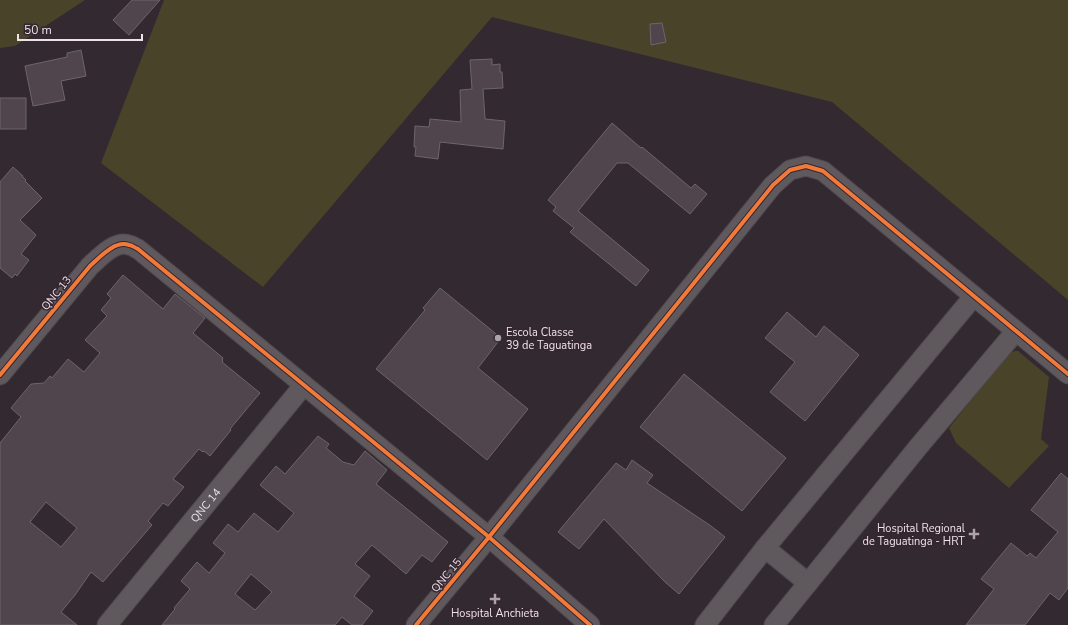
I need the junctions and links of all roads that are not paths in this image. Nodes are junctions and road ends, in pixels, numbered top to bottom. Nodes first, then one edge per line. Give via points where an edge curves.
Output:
1 (974, 296) junction
2 (1016, 331) junction
3 (1068, 374) edge
4 (0, 375) edge
5 (304, 385) junction
6 (489, 537) junction
7 (765, 548) junction
8 (808, 583) junction
9 (107, 625) edge
10 (416, 625) edge
11 (590, 625) edge
12 (705, 625) edge
13 (774, 625) edge

1 - 2 street, QNC 15
1 - 6 street, QNC 15 via 823,171 806,166 790,170 768,190
1 - 7 street
2 - 3 street, QNC 15
2 - 8 street via 918,446
4 - 5 street, QNC 13 via 90,266 106,251 119,244 128,244 138,249
5 - 6 street
5 - 9 street, QNC 14
6 - 10 street, QNC 15
6 - 11 street
7 - 8 street
7 - 12 street
8 - 13 street

